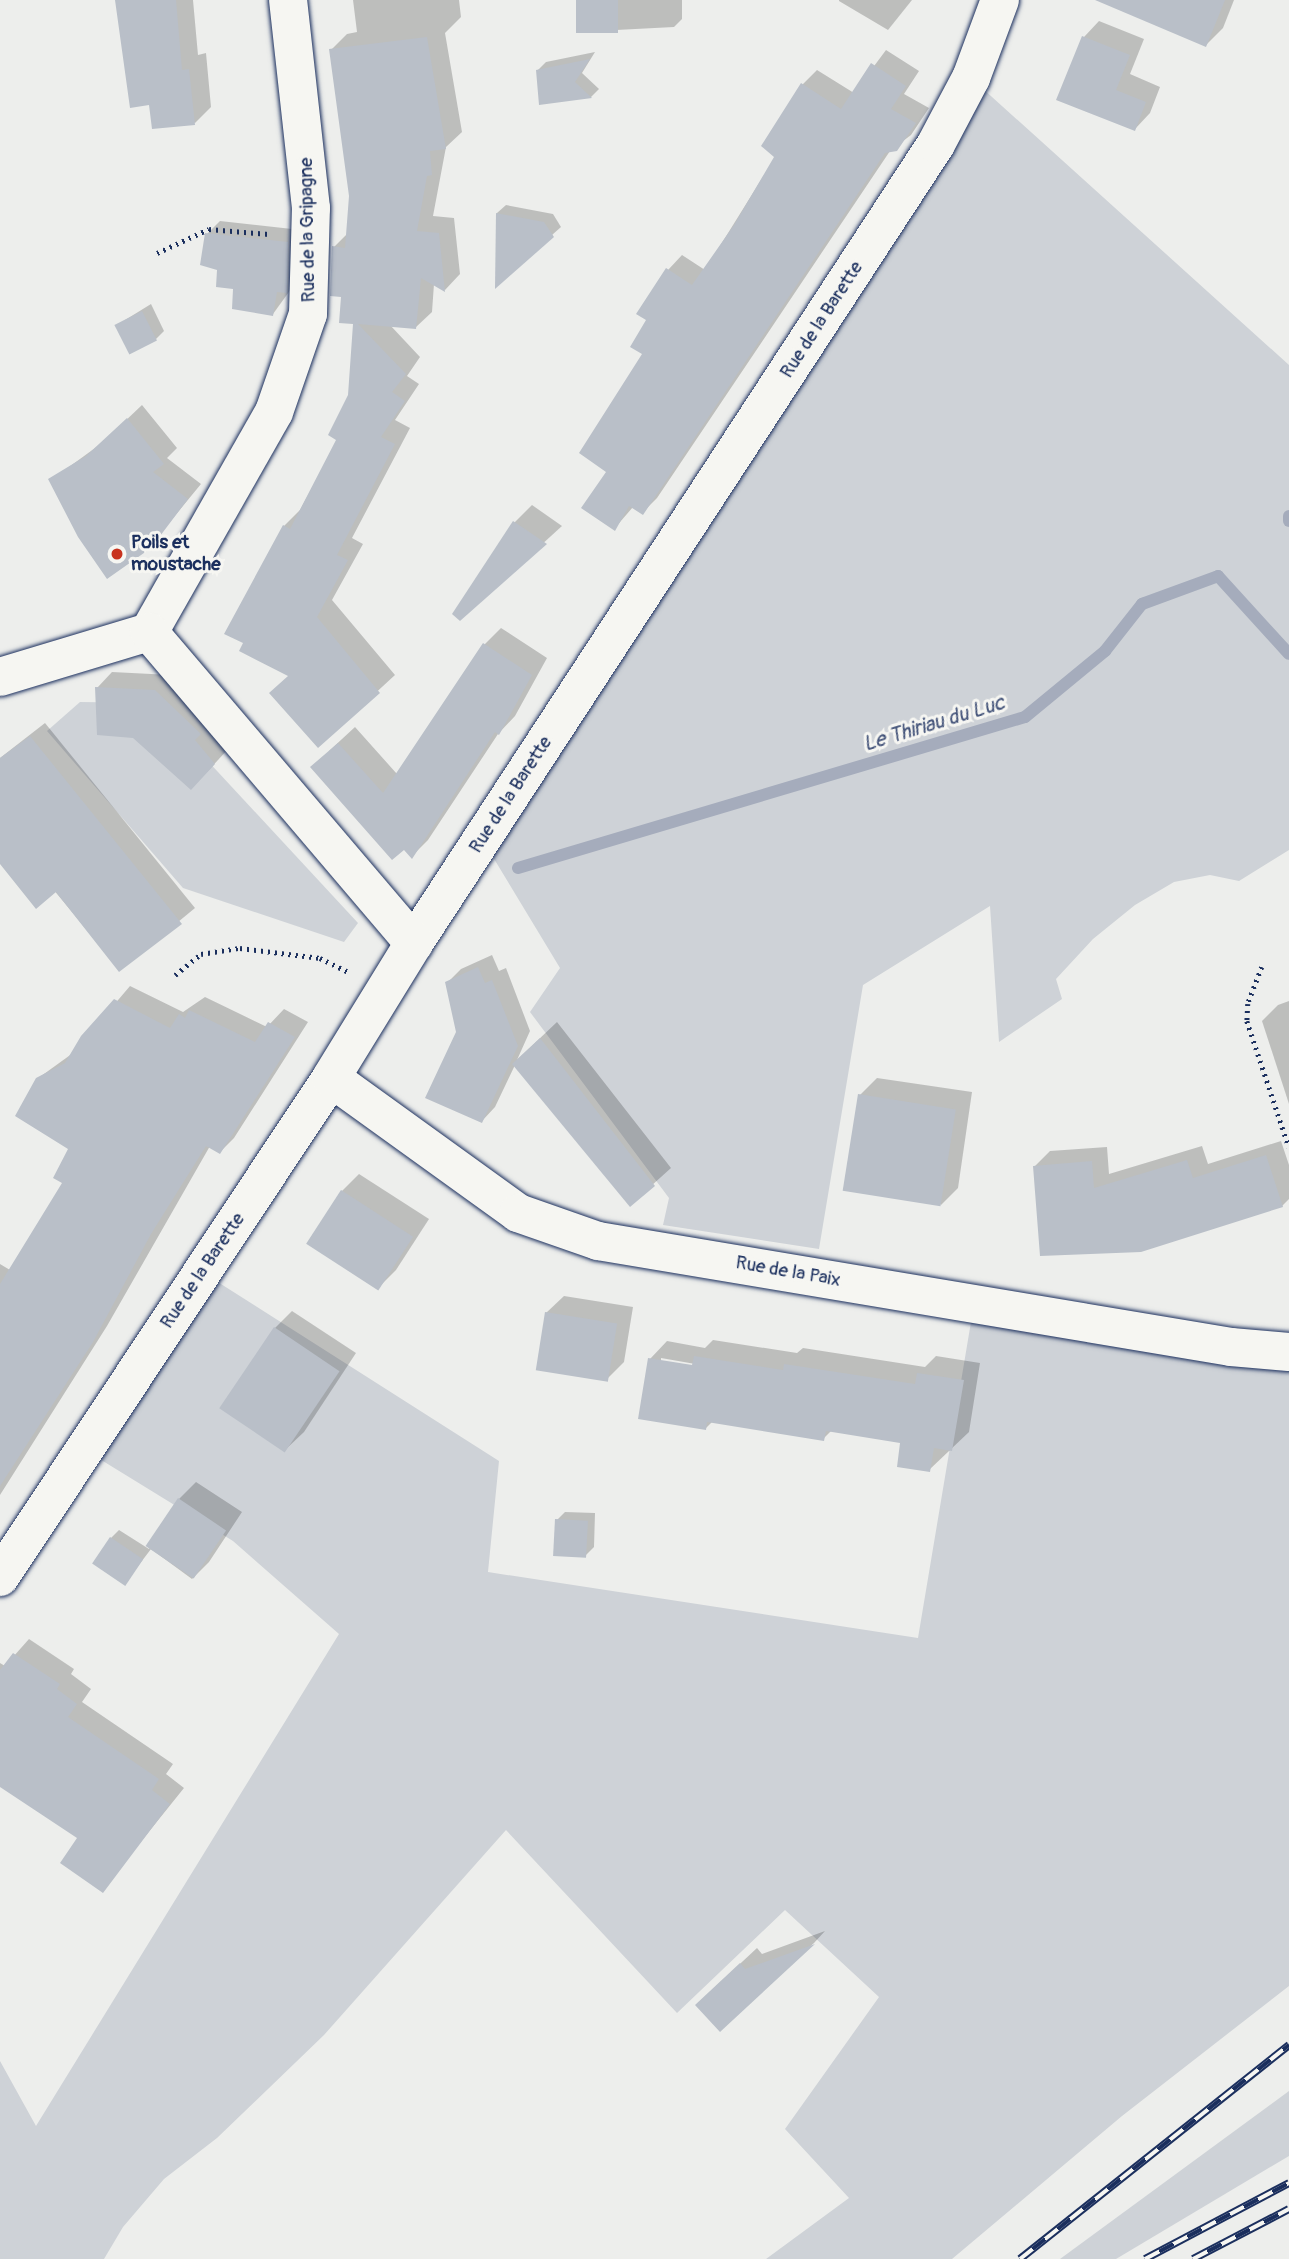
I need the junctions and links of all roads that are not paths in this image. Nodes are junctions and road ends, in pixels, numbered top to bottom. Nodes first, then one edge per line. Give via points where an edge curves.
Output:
1 (288, 0) edge
2 (1000, 0) edge
3 (149, 632) junction
4 (0, 677) edge
5 (414, 943) junction
6 (331, 1078) junction
7 (1289, 1352) edge
8 (0, 1577) edge

1 - 3 street, Rue de la Gripagne via 306,142 311,240 308,314 287,381
2 - 5 street, Rue de la Barette via 971,78 936,144
3 - 4 street
3 - 5 street
5 - 6 street, Rue de la Barette
6 - 7 street, Rue de la Paix via 519,1213 598,1241 1231,1347
6 - 8 street, Rue de la Barette

